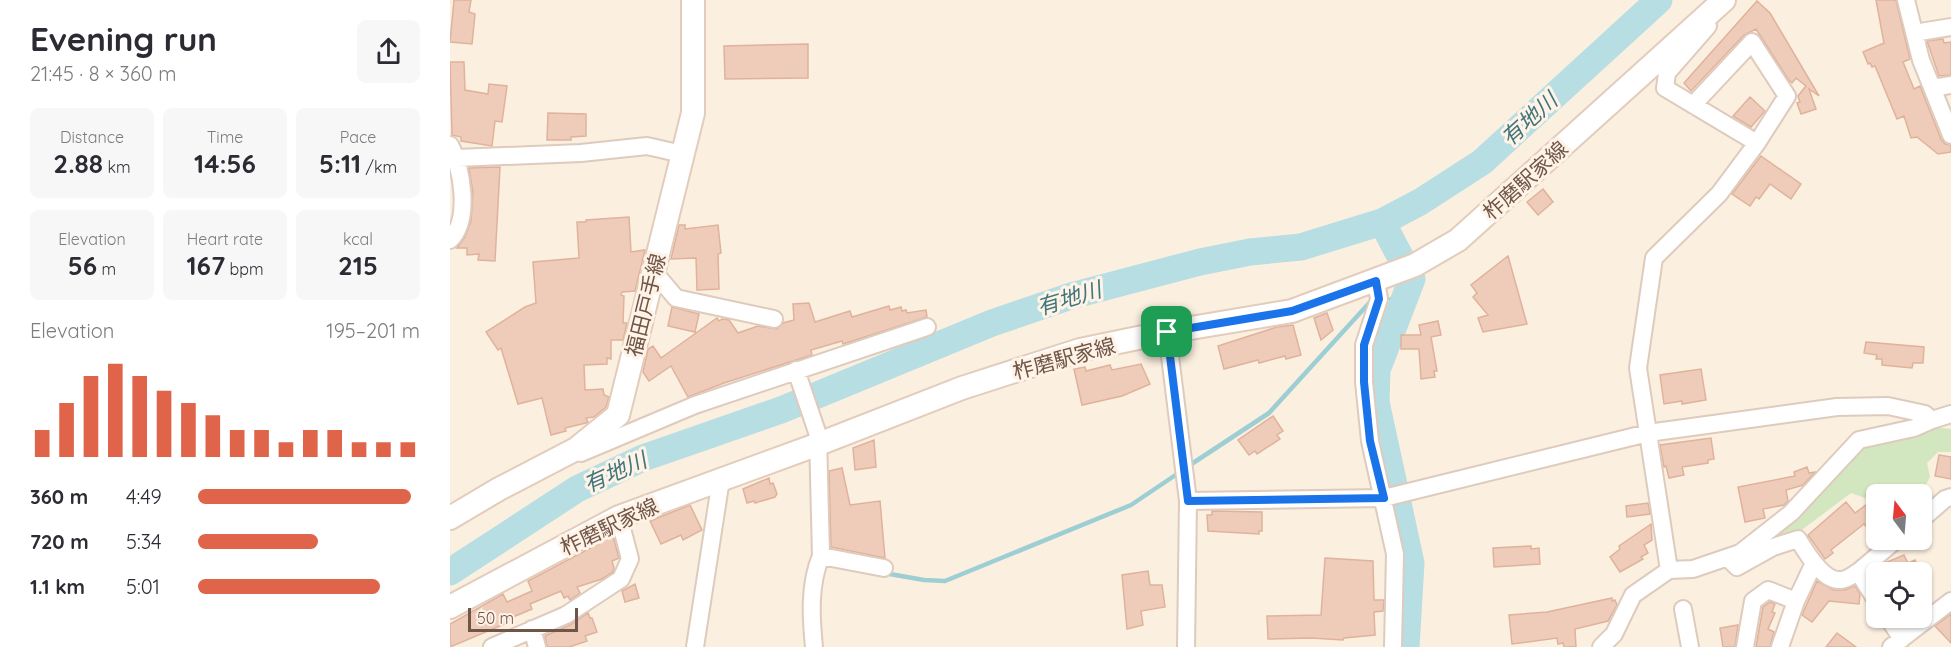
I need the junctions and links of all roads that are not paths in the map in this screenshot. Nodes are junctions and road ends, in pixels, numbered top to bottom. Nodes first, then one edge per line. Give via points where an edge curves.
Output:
1 (693, 0) edge
2 (1725, 0) edge
3 (1906, 0) edge
4 (1951, 27) edge
5 (1914, 33) junction
6 (1951, 85) edge
7 (1932, 88) junction
8 (1693, 105) junction
9 (1951, 135) edge
10 (1757, 143) junction
11 (453, 151) edge
12 (682, 154) junction
13 (450, 240) edge
14 (1376, 281) junction
15 (651, 282) junction
16 (774, 319) dead end
17 (927, 327) dead end
18 (1167, 332) junction
19 (796, 370) junction
20 (1951, 414) edge
21 (1932, 420) junction
22 (1648, 433) junction
23 (817, 440) junction
24 (576, 449) junction
25 (721, 479) junction
26 (1951, 497) edge
27 (1384, 498) junction
28 (1188, 501) junction
29 (1932, 511) edge
30 (619, 517) junction
31 (450, 518) edge
32 (1884, 550) edge
33 (821, 556) junction
34 (1728, 558) junction
35 (1814, 563) junction
36 (884, 567) dead end
37 (1669, 570) junction
38 (1858, 572) junction
39 (1866, 584) edge
40 (1796, 601) junction
41 (1951, 601) edge
42 (450, 607) edge
43 (1683, 609) dead end
44 (1891, 628) edge
45 (532, 629) junction
46 (1896, 643) edge
47 (492, 647) edge
48 (537, 647) edge
49 (695, 647) edge
50 (814, 647) edge
51 (1186, 647) edge
52 (1393, 647) edge
53 (1601, 647) edge
54 (1690, 647) edge
55 (1745, 647) edge
56 (1779, 647) edge

1 - 12 main road, 福田戸手線 via 693,113
2 - 8 street via 1724,7 1667,73 1665,88
2 - 14 main road, 柞磨駅家線 via 1458,240 1408,269
3 - 5 street
4 - 5 street
5 - 7 street
6 - 7 street
7 - 9 street
8 - 10 street
8 - 10 street via 1752,42 1787,96
10 - 22 street via 1719,195 1654,258 1638,368
11 - 12 street via 581,153 647,146
11 - 13 street via 460,172 462,216
12 - 15 main road, 福田戸手線
14 - 18 main road, 柞磨駅家線 via 1292,311
14 - 27 street via 1379,299 1364,345 1364,382 1370,441
15 - 16 street via 676,298
15 - 24 main road, 福田戸手線 via 618,416
17 - 19 street
18 - 23 main road, 柞磨駅家線 via 1080,350
18 - 28 street
19 - 23 street
19 - 24 street via 694,405 581,453
20 - 21 street
21 - 22 street via 1925,414 1888,406 1837,407
21 - 34 street via 1914,429 1859,440 1791,513
22 - 27 street
22 - 37 street
23 - 25 main road, 柞磨駅家線
23 - 33 street
24 - 31 main road, 福田戸手線
25 - 30 main road, 柞磨駅家線
25 - 49 street
26 - 29 street
27 - 28 street
27 - 52 street via 1395,554
28 - 51 street
30 - 42 main road, 柞磨駅家線
30 - 45 street via 630,560 621,579 566,615
32 - 38 street
33 - 36 street
33 - 50 street via 815,570 812,599
34 - 35 street via 1737,567 1773,547 1798,539
34 - 37 street via 1693,569
35 - 38 street via 1830,579 1842,581
35 - 40 street
37 - 53 street via 1633,595 1614,634
38 - 39 street
40 - 55 street via 1768,590 1753,601
40 - 56 street
41 - 46 street
43 - 54 street
44 - 46 street
45 - 47 street
45 - 48 street

